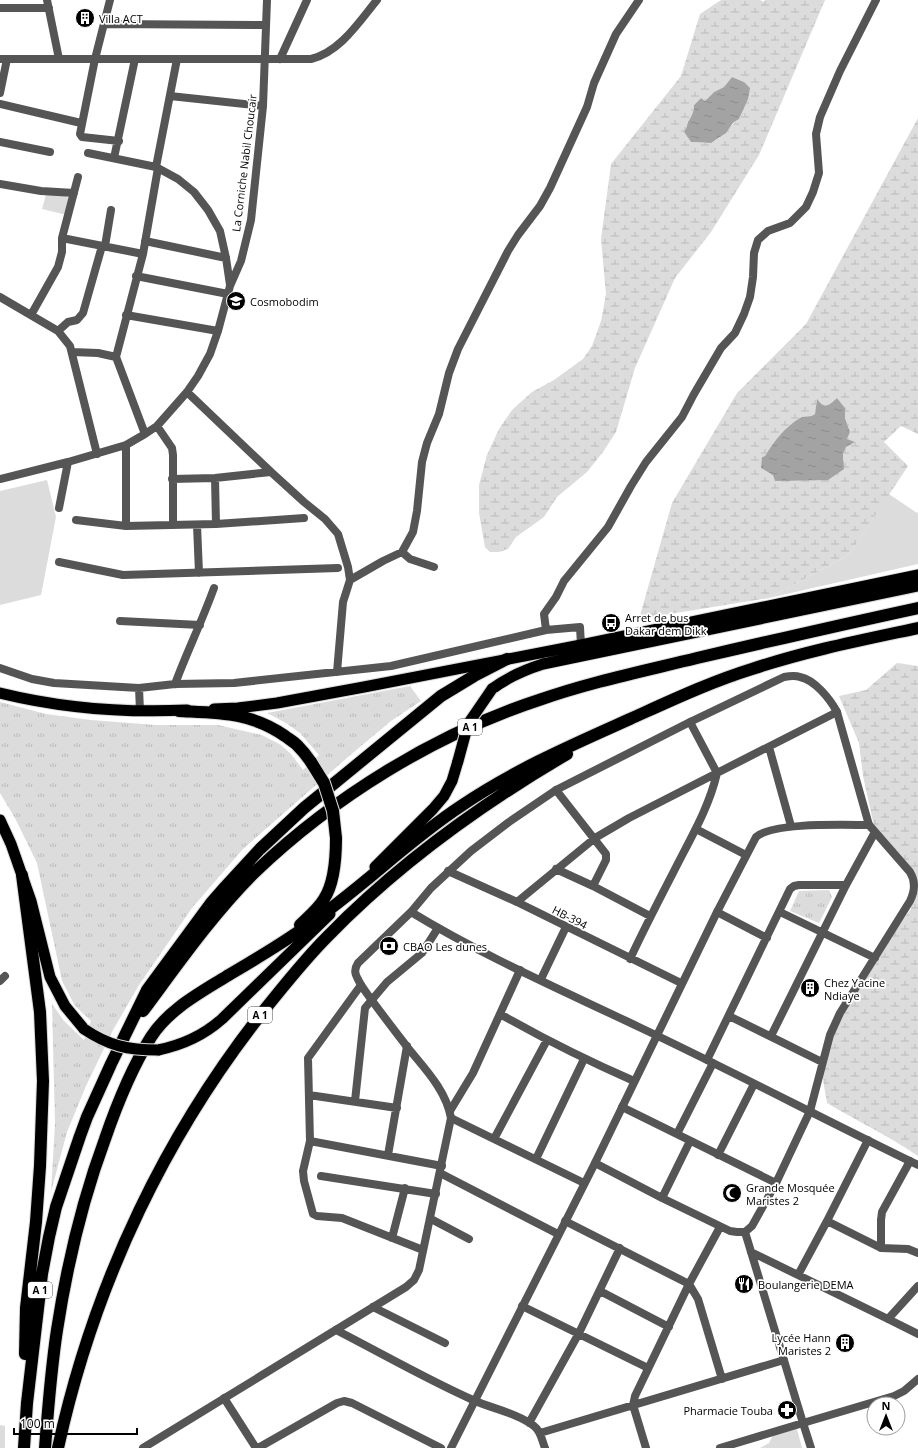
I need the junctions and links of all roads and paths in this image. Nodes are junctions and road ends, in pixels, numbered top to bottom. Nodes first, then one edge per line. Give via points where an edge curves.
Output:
1 (110, 0) edge
2 (267, 0) edge
3 (307, 0) edge
4 (377, 0) edge
5 (639, 0) edge
6 (876, 0) edge
7 (48, 4) edge
8 (0, 8) edge
9 (104, 24) junction
10 (266, 25) junction
11 (4, 59) edge
12 (59, 59) junction
13 (95, 59) junction
14 (135, 59) junction
15 (177, 59) junction
16 (265, 59) junction
17 (280, 59) junction
18 (0, 93) edge
19 (170, 96) junction
20 (0, 104) edge
21 (263, 106) junction
22 (81, 123) junction
23 (118, 141) junction
24 (0, 142) edge
25 (50, 152) dead end
26 (88, 153) dead end
27 (114, 158) junction
28 (157, 167) junction
29 (78, 177) dead end
30 (0, 184) edge
31 (74, 193) junction
32 (111, 210) dead end
33 (62, 238) junction
34 (145, 241) junction
35 (103, 246) junction
36 (143, 254) junction
37 (226, 258) junction
38 (136, 276) junction
39 (229, 290) junction
40 (0, 297) edge
41 (30, 315) junction
42 (126, 315) junction
43 (58, 331) junction
44 (218, 331) junction
45 (72, 352) junction
46 (116, 357) junction
47 (187, 392) junction
48 (157, 426) junction
49 (145, 434) junction
50 (126, 445) junction
51 (97, 454) junction
52 (68, 462) junction
53 (271, 472) junction
54 (0, 478) edge
55 (215, 478) junction
56 (172, 479) junction
57 (59, 508) dead end
58 (304, 518) dead end
59 (76, 520) dead end
60 (216, 524) junction
61 (173, 525) junction
62 (198, 525) junction
63 (126, 526) junction
64 (402, 552) junction
65 (59, 562) dead end
66 (434, 567) dead end
67 (338, 568) dead end
68 (199, 573) junction
69 (918, 574) edge
70 (350, 580) junction
71 (918, 586) edge
72 (214, 588) dead end
73 (918, 608) edge
74 (120, 621) dead end
75 (200, 625) junction
76 (918, 628) edge
77 (546, 630) junction
78 (581, 645) junction
79 (507, 659) junction
80 (0, 668) edge
81 (337, 672) junction
82 (174, 684) junction
83 (139, 688) junction
84 (0, 693) edge
85 (140, 711) junction
86 (179, 711) junction
87 (837, 712) junction
88 (633, 717) junction
89 (690, 722) junction
90 (769, 747) junction
91 (716, 772) junction
92 (556, 790) junction
93 (0, 820) edge
94 (869, 824) junction
95 (791, 826) junction
96 (696, 829) junction
97 (875, 832) junction
98 (595, 838) junction
99 (746, 855) junction
100 (556, 869) junction
101 (448, 871) junction
102 (22, 875) junction
103 (846, 885) junction
104 (593, 886) junction
105 (348, 894) junction
106 (324, 899) junction
107 (517, 902) junction
108 (411, 912) junction
109 (716, 912) junction
110 (780, 912) junction
111 (650, 916) junction
112 (313, 926) junction
113 (438, 928) junction
114 (566, 928) junction
115 (823, 932) junction
116 (767, 938) junction
117 (269, 951) junction
118 (875, 958) junction
119 (630, 959) junction
120 (520, 970) junction
121 (541, 979) junction
122 (682, 983) junction
123 (361, 985) junction
124 (371, 1000) junction
125 (500, 1014) junction
126 (729, 1016) junction
127 (128, 1031) junction
128 (656, 1035) junction
129 (772, 1036) junction
130 (547, 1040) junction
131 (407, 1046) junction
132 (584, 1059) junction
133 (710, 1062) junction
134 (822, 1062) junction
135 (634, 1081) junction
136 (754, 1084) junction
137 (309, 1095) junction
138 (355, 1101) junction
139 (622, 1107) junction
140 (397, 1108) junction
141 (810, 1111) junction
142 (450, 1114) junction
143 (677, 1134) junction
144 (494, 1139) junction
145 (868, 1140) junction
146 (310, 1141) junction
147 (690, 1141) junction
148 (388, 1155) junction
149 (718, 1155) junction
150 (536, 1159) junction
151 (595, 1162) junction
152 (914, 1163) edge
153 (441, 1170) junction
154 (321, 1176) dead end
155 (584, 1183) junction
156 (776, 1183) junction
157 (405, 1188) junction
158 (436, 1194) junction
159 (662, 1198) junction
160 (431, 1219) junction
161 (565, 1221) junction
162 (827, 1221) junction
163 (720, 1227) junction
164 (745, 1232) junction
165 (558, 1234) junction
166 (392, 1238) junction
167 (469, 1239) dead end
168 (620, 1248) junction
169 (881, 1248) junction
170 (423, 1250) junction
171 (751, 1252) junction
172 (918, 1252) edge
173 (798, 1275) junction
174 (689, 1284) junction
175 (918, 1286) edge
176 (600, 1291) junction
177 (522, 1306) junction
178 (373, 1307) junction
179 (888, 1319) junction
180 (669, 1327) junction
181 (336, 1330) junction
182 (579, 1333) junction
183 (918, 1334) edge
184 (445, 1343) dead end
185 (784, 1360) junction
186 (648, 1368) junction
187 (722, 1379) junction
188 (918, 1379) edge
189 (224, 1398) junction
190 (474, 1400) junction
191 (27, 1403) junction
192 (633, 1405) junction
193 (529, 1423) junction
194 (804, 1423) junction
195 (540, 1433) junction
196 (24, 1448) edge
197 (45, 1448) edge
198 (58, 1448) edge
199 (143, 1448) edge
200 (257, 1448) edge
201 (441, 1448) edge
202 (451, 1448) edge
203 (545, 1448) edge
204 (646, 1448) edge
205 (720, 1448) edge
206 (811, 1448) edge

1 - 9 street
2 - 10 street, La Corniche Nabil Choucair
3 - 17 street
4 - 17 street via 344,39 320,57
5 - 64 street via 616,34 594,83 587,107 550,188 508,251 458,349 439,414 427,443 412,532
6 - 77 street via 820,117 816,134 819,173 806,207 790,223 768,232 758,240 754,253 752,286 740,325 721,348 682,417 643,468 608,527 564,581 544,614
7 - 8 street
7 - 12 street
9 - 10 street
9 - 13 street
10 - 16 street, La Corniche Nabil Choucair
11 - 12 street
11 - 18 street
12 - 13 street
13 - 14 street
13 - 22 street
14 - 15 street
14 - 23 street
15 - 16 street
15 - 19 street
16 - 17 street
16 - 21 street, La Corniche Nabil Choucair
19 - 21 street
19 - 28 street
20 - 22 street
21 - 39 street, La Corniche Nabil Choucair via 251,220 241,261
22 - 23 street via 82,137
23 - 27 street
24 - 25 street
26 - 27 street
27 - 28 street
28 - 34 street
28 - 37 street via 194,192 208,210 220,231
29 - 31 street
30 - 31 street
31 - 33 street
32 - 35 street
33 - 35 street
33 - 41 street via 58,268
34 - 36 street
34 - 37 street
35 - 36 street
35 - 43 street via 82,313 78,320 68,322
36 - 38 street
37 - 39 street
38 - 39 street
38 - 42 street
39 - 44 street, La Corniche Nabil Choucair
40 - 41 street
41 - 43 street
42 - 44 street
42 - 46 street
43 - 45 street
44 - 47 street, La Corniche Nabil Choucair via 210,354
45 - 46 street
45 - 51 street
46 - 49 street
47 - 48 street, La Corniche Nabil Choucair
47 - 53 street
48 - 49 street, La Corniche Nabil Choucair
48 - 56 street via 172,448
49 - 50 street, La Corniche Nabil Choucair
50 - 51 street, La Corniche Nabil Choucair
50 - 63 street
51 - 52 street, La Corniche Nabil Choucair
52 - 54 street, La Corniche Nabil Choucair
52 - 57 street
53 - 55 street
53 - 70 street via 326,519 338,534
55 - 56 street
55 - 60 street
56 - 61 street
58 - 60 street
59 - 63 street
60 - 62 street
61 - 62 street
61 - 63 street
62 - 68 street
64 - 66 street via 410,560
64 - 70 street
65 - 68 street via 123,575
67 - 68 street
69 - 78 highway
70 - 81 street via 343,602
71 - 105 highway, bridge via 543,664 504,679 492,689 468,724 452,781 444,796
72 - 75 street
73 - 127 highway, A 1 via 602,680 537,700 440,741 396,765 330,809 293,838 254,874 203,930
74 - 75 street
75 - 82 street
76 - 88 highway, A 1 via 825,648 749,670
77 - 78 street via 580,627
77 - 81 street via 391,666
78 - 79 highway
79 - 86 highway via 246,707
79 - 127 highway via 441,696 304,808 260,849 211,902 147,990
80 - 83 street via 54,684
81 - 82 street via 234,683
82 - 83 street
83 - 85 street
84 - 85 highway via 76,708
85 - 86 highway
86 - 106 highway, bridge via 224,713 261,722 297,745 311,762 324,783 333,811 336,838 336,857
87 - 89 street via 829,699 805,678 791,676
87 - 90 street
87 - 94 street
88 - 105 highway via 546,756 496,783 450,813
88 - 198 highway, A 1 via 494,799 437,840 348,916 260,1014 215,1076 183,1128 129,1231 86,1342
89 - 91 street
89 - 92 street
90 - 91 street
90 - 95 street
91 - 96 street via 712,791
91 - 98 street
92 - 98 street
92 - 101 street via 482,842
93 - 102 highway
94 - 95 street
94 - 97 street
95 - 99 street via 760,833
96 - 99 street
96 - 111 street
97 - 103 street
97 - 118 street via 910,872 914,886 910,901
98 - 100 street
98 - 104 street via 606,854 606,860
99 - 109 street
100 - 104 street
100 - 107 street
101 - 107 street, HB-394
101 - 108 street
102 - 112 highway, bridge via 50,977 65,1006 84,1029 114,1046 139,1050 171,1048 209,1030
102 - 191 highway via 40,1012 43,1082 36,1222 26,1308
103 - 110 street via 794,886 790,889
103 - 115 street
104 - 111 street
105 - 112 highway, A 1
106 - 112 highway
106 - 117 highway via 284,940
107 - 114 street, HB-394
108 - 113 street
108 - 123 street via 358,963 355,975
109 - 116 street
109 - 122 street
110 - 115 street
110 - 116 street
111 - 119 street
112 - 117 highway, A 1
113 - 120 street
113 - 124 street via 422,953 387,982
114 - 119 street, HB-394
114 - 121 street
115 - 118 street
115 - 129 street
116 - 126 street
117 - 197 highway, A 1 via 208,988 167,1017 149,1040 127,1083 98,1156 75,1236 56,1333
118 - 134 street via 840,1013
119 - 122 street, HB-394
120 - 121 street
120 - 125 street
121 - 128 street
122 - 128 street
123 - 124 street
123 - 137 street via 308,1058
124 - 131 street
124 - 138 street via 365,1008
125 - 130 street
125 - 142 street via 473,1073
126 - 129 street
126 - 133 street
127 - 191 highway, A 1 via 80,1136 56,1207 37,1311
128 - 133 street
128 - 135 street
129 - 134 street
130 - 132 street
130 - 144 street
131 - 140 street
131 - 142 street via 445,1098
132 - 135 street
132 - 150 street
133 - 136 street
133 - 143 street
134 - 141 street
135 - 139 street
136 - 141 street
136 - 149 street
137 - 138 street
137 - 146 street
138 - 140 street
139 - 143 street
139 - 151 street
140 - 148 street
141 - 145 street
141 - 156 street
142 - 144 street
142 - 153 street
143 - 147 street
144 - 150 street
145 - 152 street
145 - 162 street
146 - 148 street
146 - 166 street via 303,1171 313,1214 342,1218
147 - 149 street
147 - 159 street
148 - 153 street
149 - 156 street
150 - 155 street
151 - 155 street
151 - 159 street
152 - 169 street via 882,1212
153 - 158 street
153 - 165 street
154 - 157 street
155 - 161 street
156 - 164 street via 752,1226
157 - 158 street
157 - 166 street
158 - 160 street
159 - 163 street
160 - 167 street
160 - 170 street
161 - 165 street
161 - 168 street
162 - 169 street
162 - 173 street
163 - 164 street
163 - 174 street
164 - 171 street
165 - 177 street
166 - 170 street
168 - 174 street
168 - 176 street
169 - 172 street
170 - 178 street via 414,1280
171 - 173 street
171 - 185 street
173 - 179 street
174 - 180 street
174 - 187 street via 698,1299
175 - 179 street
176 - 180 street
176 - 182 street
177 - 182 street
177 - 190 street
178 - 181 street
178 - 184 street
179 - 183 street
180 - 186 street
181 - 189 street
181 - 190 street
182 - 186 street
182 - 193 street
185 - 187 street
185 - 194 street
186 - 192 street
187 - 192 street
188 - 194 street via 894,1396
189 - 199 street
189 - 200 street
190 - 193 street
190 - 202 street
191 - 196 highway, A 1
192 - 195 street
192 - 204 street
193 - 195 street
194 - 205 street
194 - 206 street
195 - 203 street
200 - 201 street via 344,1401

